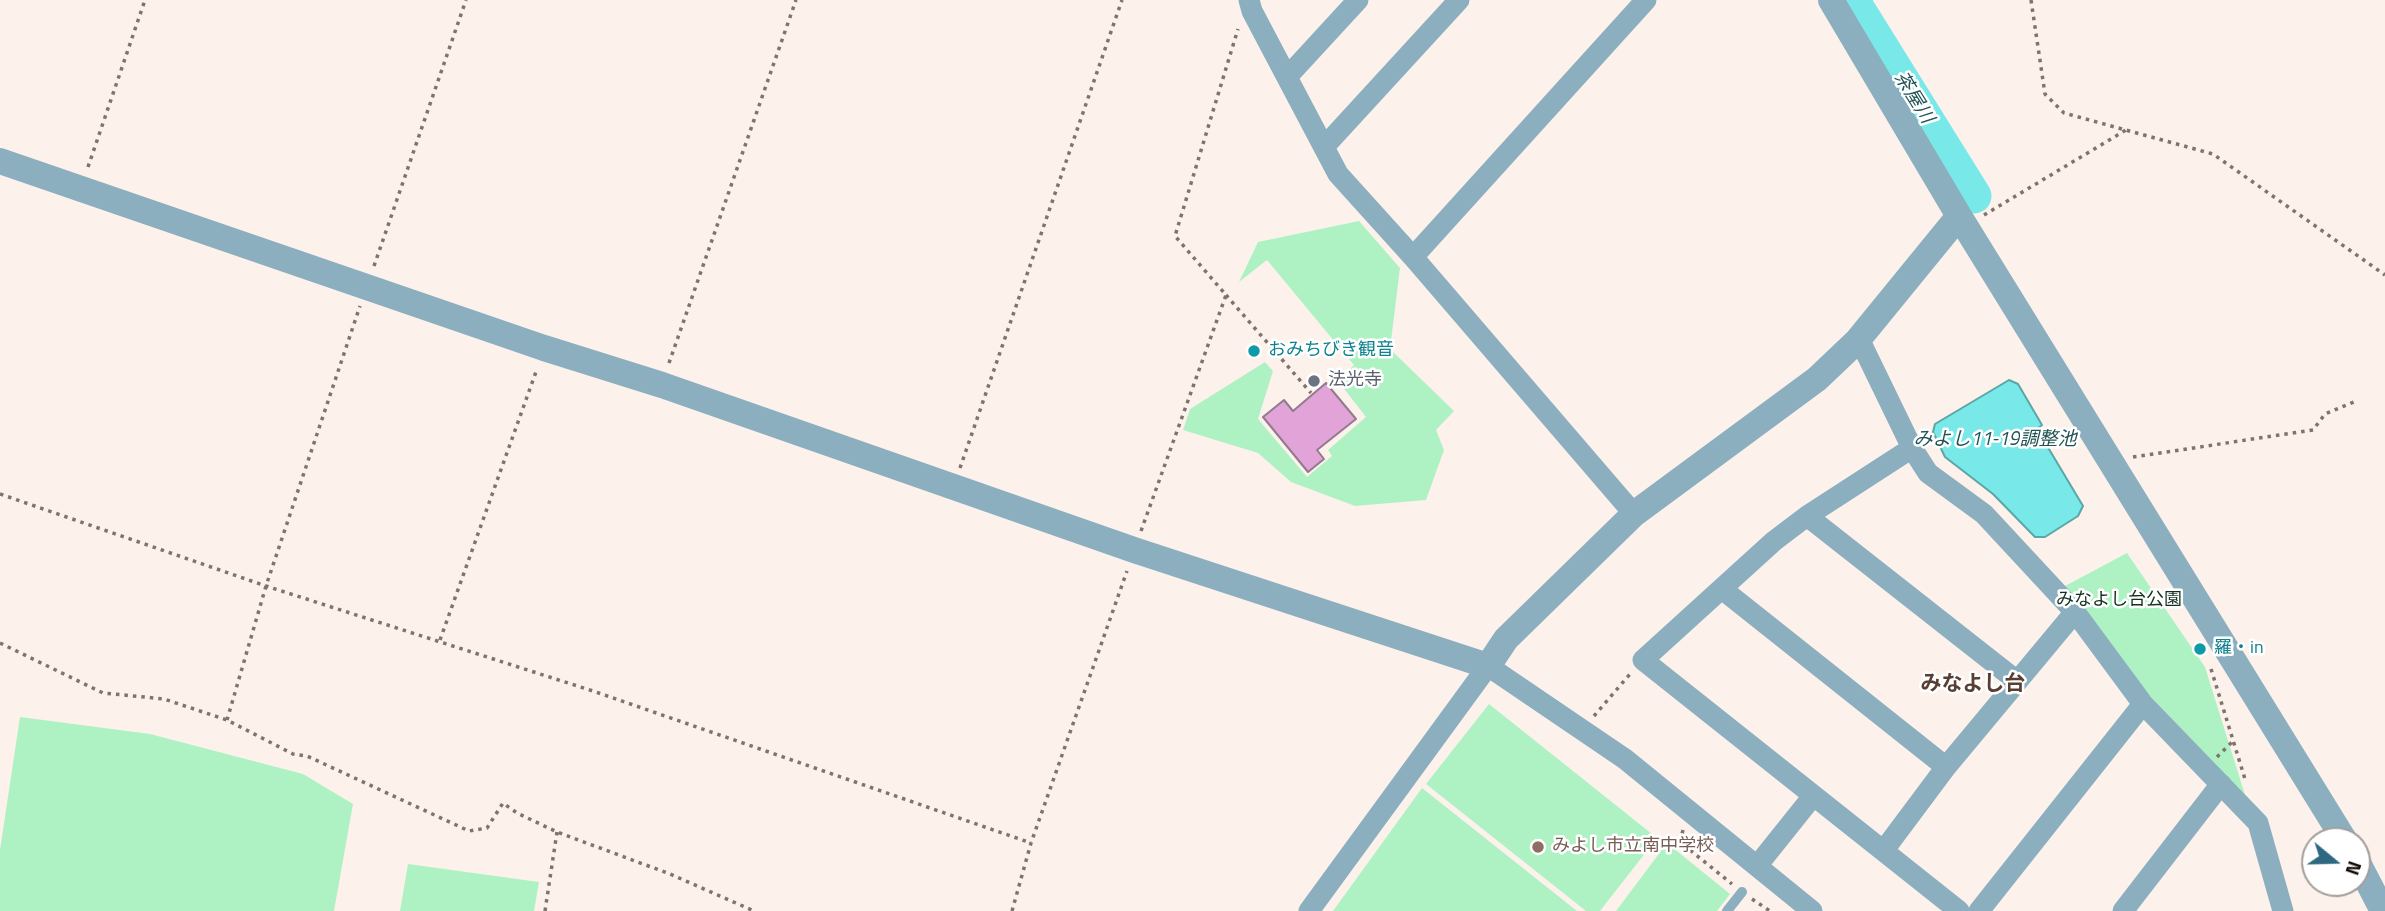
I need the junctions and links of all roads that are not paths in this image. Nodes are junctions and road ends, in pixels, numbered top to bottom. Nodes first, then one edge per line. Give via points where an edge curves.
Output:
1 (1249, 0) edge
2 (1358, 0) edge
3 (1459, 0) edge
4 (1646, 0) edge
5 (1831, 0) edge
6 (1288, 76) junction
7 (1324, 147) junction
8 (0, 161) edge
9 (1962, 221) junction
10 (1413, 257) junction
11 (1857, 341) junction
12 (1912, 448) junction
13 (1634, 513) junction
14 (1807, 516) junction
15 (1722, 589) junction
16 (2076, 612) junction
17 (1488, 666) junction
18 (2017, 681) junction
19 (2143, 704) junction
20 (1946, 767) junction
21 (2221, 784) junction
22 (1813, 796) junction
23 (2336, 827) edge
24 (1884, 850) junction
25 (1757, 866) junction
26 (2371, 888) edge
27 (1742, 892) road end
28 (1309, 911) edge
29 (1727, 911) edge
30 (1812, 911) edge
31 (1959, 911) edge
32 (1979, 911) edge
33 (2123, 911) edge
34 (2283, 911) edge
35 (2383, 911) edge

1 - 6 street
2 - 6 street
3 - 7 street
4 - 10 street
5 - 9 street
6 - 7 street
7 - 10 street via 1338,174
8 - 17 street via 1134,550
9 - 11 street
9 - 23 street
10 - 13 street
11 - 12 street
11 - 13 street via 1817,379
12 - 14 street
12 - 16 street via 1928,473 1984,514
13 - 17 street via 1506,639
14 - 15 street
14 - 18 street
15 - 20 street
15 - 22 street via 1643,660
16 - 18 street
16 - 19 street
17 - 25 street via 1625,760
17 - 28 street
18 - 20 street
19 - 21 street
19 - 32 street
20 - 24 street
21 - 33 street
21 - 34 street via 2259,823
22 - 24 street
22 - 25 street
24 - 31 street
25 - 30 street
26 - 35 street
27 - 29 lane

